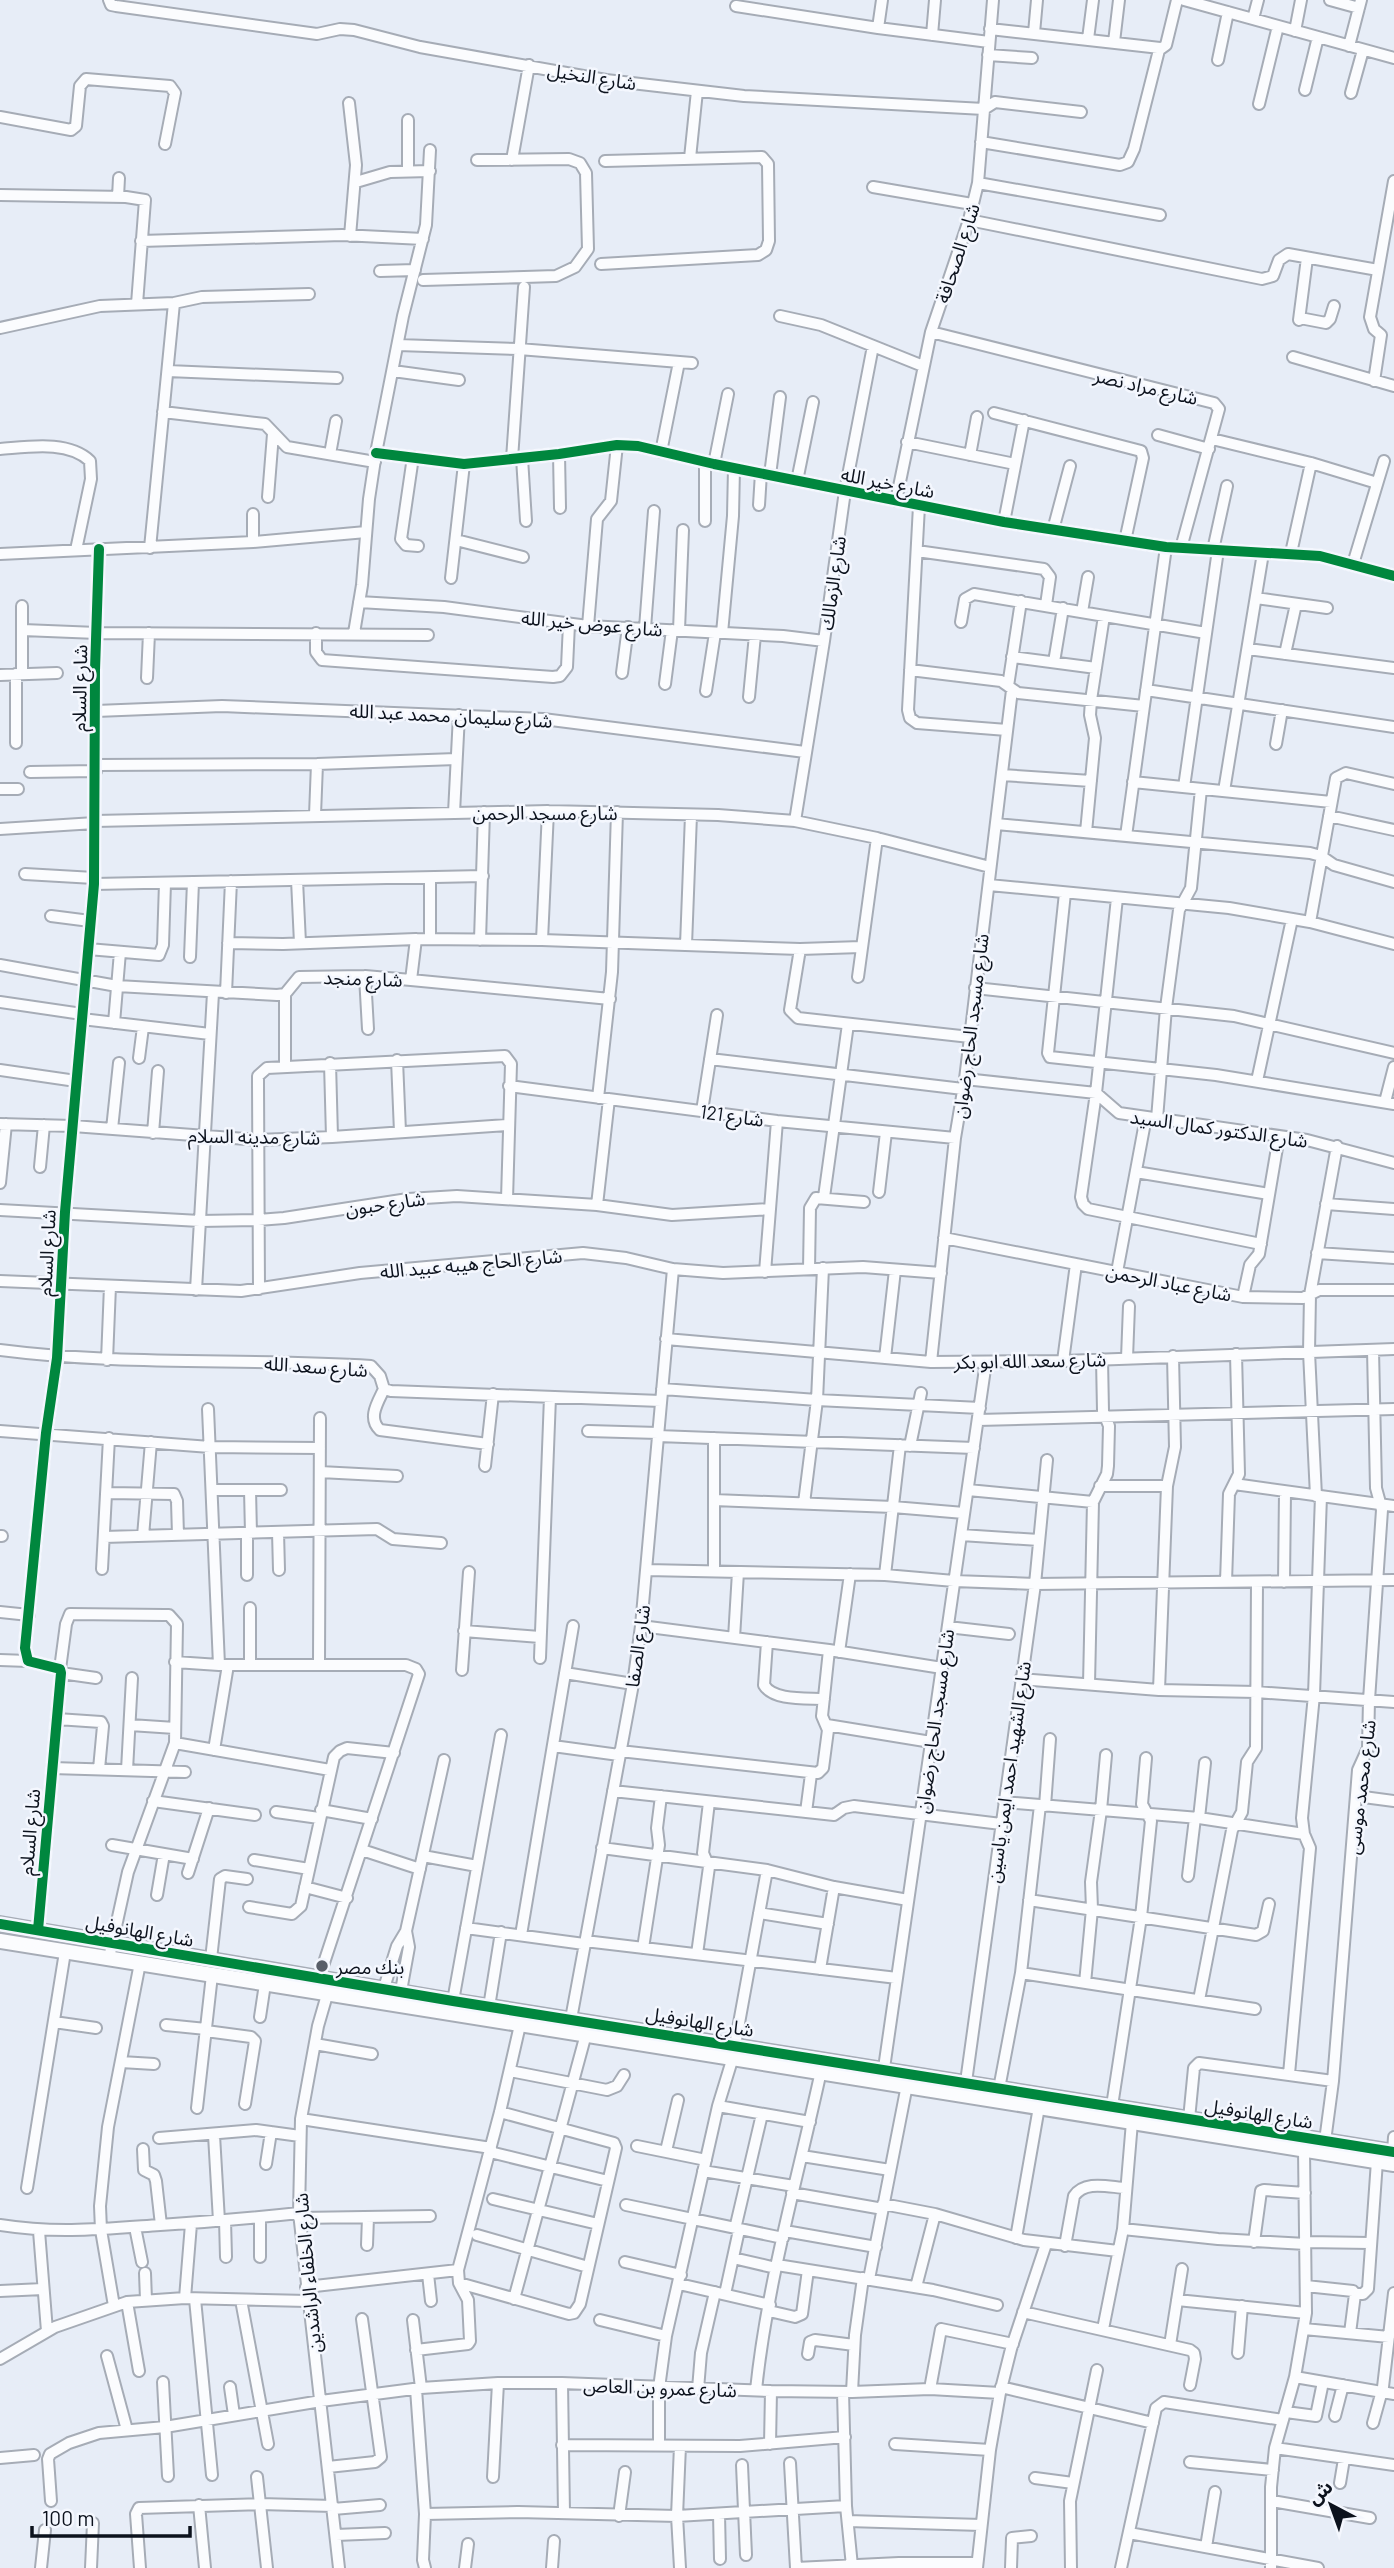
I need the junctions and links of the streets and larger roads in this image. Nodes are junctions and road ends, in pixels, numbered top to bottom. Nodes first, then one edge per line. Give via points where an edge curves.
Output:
1 (109, 0) edge
2 (882, 0) edge
3 (935, 0) edge
4 (993, 0) edge
5 (1037, 0) edge
6 (1093, 0) edge
7 (1119, 0) edge
8 (1177, 0) edge
9 (1184, 0) edge
10 (1258, 0) edge
11 (1301, 0) edge
12 (1330, 0) edge
13 (1208, 3) edge
14 (1360, 4) edge
15 (762, 5) edge
16 (736, 6) dead end
17 (1228, 12) junction
18 (1253, 19) junction
19 (1278, 26) junction
20 (878, 28) junction
21 (990, 29) junction
22 (1295, 31) junction
23 (1034, 33) junction
24 (932, 35) junction
25 (1318, 37) junction
26 (1088, 39) junction
27 (989, 42) junction
28 (1114, 42) junction
29 (1349, 46) junction
30 (1160, 48) junction
31 (1363, 50) junction
32 (988, 55) junction
33 (1393, 55) edge
34 (1032, 58) dead end
35 (1218, 60) dead end
36 (529, 65) junction
37 (1305, 90) dead end
38 (697, 91) junction
39 (1352, 93) dead end
40 (349, 103) dead end
41 (1259, 104) dead end
42 (984, 109) junction
43 (1081, 112) dead end
44 (0, 117) edge
45 (408, 120) dead end
46 (981, 142) junction
47 (165, 144) dead end
48 (430, 150) dead end
49 (690, 158) junction
50 (477, 160) dead end
51 (512, 160) junction
52 (605, 161) dead end
53 (408, 171) junction
54 (430, 171) junction
55 (119, 177) dead end
56 (1394, 181) edge
57 (356, 182) junction
58 (978, 183) junction
59 (873, 187) dead end
60 (0, 195) edge
61 (118, 197) junction
62 (972, 204) junction
63 (1160, 215) dead end
64 (969, 220) junction
65 (350, 236) junction
66 (423, 239) junction
67 (141, 241) junction
68 (1307, 258) junction
69 (601, 264) dead end
70 (415, 270) junction
71 (1378, 270) junction
72 (380, 271) dead end
73 (423, 280) dead end
74 (524, 286) dead end
75 (309, 294) dead end
76 (174, 303) junction
77 (137, 304) junction
78 (1334, 306) dead end
79 (780, 316) dead end
80 (0, 327) edge
81 (931, 332) junction
82 (398, 345) junction
83 (873, 346) junction
84 (519, 349) junction
85 (1293, 357) dead end
86 (679, 362) junction
87 (692, 363) dead end
88 (923, 366) junction
89 (168, 370) junction
90 (393, 371) junction
91 (337, 378) dead end
92 (459, 380) dead end
93 (1374, 381) junction
94 (1394, 386) edge
95 (728, 394) dead end
96 (780, 397) dead end
97 (813, 402) dead end
98 (163, 412) junction
99 (994, 413) dead end
100 (977, 417) dead end
101 (1024, 420) junction
102 (336, 421) dead end
103 (273, 434) junction
104 (1158, 435) dead end
105 (907, 442) junction
106 (1210, 444) junction
107 (617, 445) junction
108 (0, 449) edge
109 (661, 452) junction
110 (330, 454) junction
111 (559, 454) junction
112 (970, 454) junction
113 (375, 457) junction
114 (413, 457) junction
115 (517, 459) junction
116 (1384, 461) dead end
117 (710, 463) junction
118 (1311, 463) junction
119 (464, 464) junction
120 (1015, 464) junction
121 (1070, 466) dead end
122 (734, 468) junction
123 (766, 474) junction
124 (797, 481) junction
125 (1377, 484) junction
126 (1227, 486) dead end
127 (845, 491) junction
128 (268, 497) dead end
129 (896, 501) junction
130 (759, 505) dead end
131 (919, 506) junction
132 (560, 508) dead end
133 (654, 511) dead end
134 (253, 514) dead end
135 (526, 521) dead end
136 (705, 521) dead end
137 (1004, 522) junction
138 (684, 530) dead end
139 (1053, 530) junction
140 (366, 532) junction
141 (456, 540) junction
142 (1125, 541) junction
143 (253, 542) junction
144 (418, 546) dead end
145 (1166, 547) junction
146 (150, 548) junction
147 (1181, 548) junction
148 (76, 550) junction
149 (99, 550) junction
150 (1215, 550) junction
151 (917, 551) junction
152 (1263, 553) junction
153 (0, 554) edge
154 (1291, 554) junction
155 (523, 557) dead end
156 (1353, 564) junction
157 (1088, 576) dead end
158 (1394, 576) edge
159 (452, 578) dead end
160 (1256, 598) junction
161 (1021, 601) junction
162 (359, 602) junction
163 (1296, 604) junction
164 (1046, 605) junction
165 (22, 606) dead end
166 (1063, 608) junction
167 (1327, 608) dead end
168 (1082, 612) junction
169 (1104, 616) junction
170 (961, 622) dead end
171 (569, 624) junction
172 (1155, 625) junction
173 (588, 626) junction
174 (628, 627) junction
175 (645, 628) junction
176 (23, 630) junction
177 (676, 630) junction
178 (97, 633) junction
179 (149, 633) junction
180 (316, 633) junction
181 (354, 633) junction
182 (718, 633) junction
183 (1206, 633) junction
184 (428, 635) dead end
185 (755, 635) junction
186 (824, 641) junction
187 (1248, 649) junction
188 (1285, 654) junction
189 (1012, 657) junction
190 (1054, 663) junction
191 (1096, 668) junction
192 (1394, 668) edge
193 (910, 670) junction
194 (57, 673) dead end
195 (622, 673) dead end
196 (19, 674) junction
197 (0, 675) edge
198 (147, 678) dead end
199 (665, 684) dead end
200 (1010, 688) junction
201 (1146, 690) junction
202 (706, 691) dead end
203 (749, 697) dead end
204 (1197, 698) junction
205 (1091, 700) junction
206 (1239, 704) junction
207 (1144, 706) junction
208 (1282, 710) junction
209 (96, 712) junction
210 (459, 715) junction
211 (1394, 724) edge
212 (1007, 730) junction
213 (16, 743) dead end
214 (1276, 744) dead end
215 (804, 752) junction
216 (456, 759) junction
217 (317, 764) junction
218 (96, 768) junction
219 (30, 772) dead end
220 (1002, 775) junction
221 (1091, 781) junction
222 (1133, 782) junction
223 (1394, 784) edge
224 (1184, 787) junction
225 (0, 789) edge
226 (18, 789) dead end
227 (1201, 789) junction
228 (1224, 791) junction
229 (1331, 802) junction
230 (548, 811) junction
231 (484, 812) junction
232 (617, 812) junction
233 (454, 813) junction
234 (691, 815) junction
235 (315, 816) junction
236 (1329, 816) junction
237 (795, 821) junction
238 (95, 822) junction
239 (996, 824) junction
240 (0, 829) edge
241 (1394, 830) edge
242 (1086, 832) junction
243 (1126, 835) junction
244 (877, 838) junction
245 (1196, 842) junction
246 (1321, 856) junction
247 (990, 867) junction
248 (25, 874) dead end
249 (483, 876) junction
250 (430, 878) junction
251 (297, 880) junction
252 (94, 881) junction
253 (231, 881) junction
254 (193, 882) junction
255 (1394, 882) edge
256 (164, 883) junction
257 (989, 885) junction
258 (1065, 892) junction
259 (1117, 898) junction
260 (1181, 905) junction
261 (51, 916) dead end
262 (1292, 919) junction
263 (90, 921) junction
264 (1310, 922) junction
265 (416, 939) junction
266 (430, 939) junction
267 (480, 940) junction
268 (542, 940) junction
269 (228, 943) junction
270 (300, 943) junction
271 (613, 943) junction
272 (1394, 944) edge
273 (686, 945) junction
274 (861, 947) junction
275 (800, 948) junction
276 (88, 949) junction
277 (120, 952) junction
278 (190, 957) dead end
279 (0, 966) edge
280 (0, 971) edge
281 (365, 976) junction
282 (858, 977) dead end
283 (411, 979) junction
284 (85, 981) junction
285 (117, 986) junction
286 (975, 988) junction
287 (213, 993) junction
288 (226, 993) junction
289 (285, 994) junction
290 (1054, 996) junction
291 (610, 999) junction
292 (0, 1002) edge
293 (1106, 1002) junction
294 (1166, 1008) junction
295 (717, 1015) dead end
296 (82, 1017) junction
297 (114, 1023) junction
298 (848, 1024) junction
299 (1269, 1024) junction
300 (143, 1027) junction
301 (368, 1029) dead end
302 (210, 1034) junction
303 (970, 1037) junction
304 (1394, 1053) edge
305 (139, 1058) dead end
306 (710, 1059) junction
307 (397, 1060) junction
308 (118, 1063) dead end
309 (330, 1063) junction
310 (1099, 1063) junction
311 (285, 1066) junction
312 (1394, 1067) edge
313 (1161, 1069) junction
314 (0, 1070) edge
315 (159, 1071) dead end
316 (841, 1074) junction
317 (76, 1081) junction
318 (1257, 1081) junction
319 (964, 1084) junction
320 (509, 1086) junction
321 (1096, 1093) junction
322 (603, 1098) junction
323 (1390, 1103) edge
324 (702, 1111) junction
325 (1152, 1118) junction
326 (776, 1121) junction
327 (3, 1124) edge
328 (44, 1125) junction
329 (507, 1125) junction
330 (73, 1126) junction
331 (833, 1127) junction
332 (112, 1129) junction
333 (400, 1132) junction
334 (886, 1132) junction
335 (153, 1133) junction
336 (1279, 1136) junction
337 (203, 1137) junction
338 (332, 1137) junction
339 (955, 1138) junction
340 (258, 1140) junction
341 (1337, 1146) junction
342 (1394, 1163) edge
343 (40, 1167) dead end
344 (1136, 1172) junction
345 (0, 1183) edge
346 (879, 1192) dead end
347 (1269, 1194) junction
348 (824, 1198) junction
349 (507, 1199) junction
350 (864, 1202) dead end
351 (1326, 1204) junction
352 (597, 1205) junction
353 (770, 1209) junction
354 (1394, 1209) edge
355 (0, 1210) edge
356 (65, 1212) junction
357 (1127, 1217) junction
358 (258, 1220) junction
359 (200, 1221) junction
360 (944, 1238) junction
361 (1261, 1244) junction
362 (1317, 1253) junction
363 (1394, 1258) edge
364 (1076, 1264) junction
365 (823, 1268) junction
366 (673, 1269) junction
367 (808, 1269) junction
368 (895, 1270) junction
369 (765, 1272) junction
370 (1117, 1272) junction
371 (941, 1273) junction
372 (0, 1281) edge
373 (61, 1283) junction
374 (110, 1286) junction
375 (259, 1289) junction
376 (196, 1290) junction
377 (1394, 1290) edge
378 (1310, 1295) junction
379 (1243, 1297) junction
380 (1129, 1306) dead end
381 (666, 1339) junction
382 (1394, 1349) edge
383 (0, 1350) edge
384 (1373, 1350) junction
385 (1309, 1352) junction
386 (821, 1353) junction
387 (1236, 1354) junction
388 (1173, 1356) junction
389 (57, 1358) junction
390 (886, 1358) junction
391 (1127, 1358) junction
392 (1102, 1359) junction
393 (107, 1360) junction
394 (1063, 1361) junction
395 (931, 1362) junction
396 (986, 1362) junction
397 (384, 1389) junction
398 (662, 1389) junction
399 (492, 1394) junction
400 (550, 1397) junction
401 (920, 1398) junction
402 (817, 1400) junction
403 (661, 1401) junction
404 (979, 1408) junction
405 (208, 1409) dead end
406 (1394, 1409) edge
407 (1376, 1410) junction
408 (1312, 1412) junction
409 (1238, 1415) junction
410 (1174, 1416) junction
411 (320, 1418) dead end
412 (1105, 1418) junction
413 (978, 1420) junction
414 (0, 1431) edge
415 (588, 1431) dead end
416 (46, 1433) junction
417 (658, 1435) junction
418 (109, 1438) junction
419 (714, 1438) junction
420 (150, 1442) junction
421 (813, 1442) junction
422 (488, 1444) junction
423 (905, 1446) junction
424 (210, 1447) junction
425 (320, 1448) junction
426 (974, 1448) junction
427 (1047, 1461) dead end
428 (485, 1466) dead end
429 (320, 1472) junction
430 (397, 1476) dead end
431 (1234, 1485) junction
432 (1100, 1486) junction
433 (1167, 1486) junction
434 (212, 1490) junction
435 (250, 1490) junction
436 (281, 1490) dead end
437 (968, 1490) junction
438 (147, 1492) junction
439 (1285, 1492) junction
440 (107, 1493) junction
441 (1319, 1496) junction
442 (1043, 1497) junction
443 (714, 1500) junction
444 (1093, 1502) junction
445 (804, 1503) junction
446 (1381, 1504) junction
447 (1394, 1506) edge
448 (893, 1507) junction
449 (964, 1513) junction
450 (319, 1530) junction
451 (278, 1532) junction
452 (249, 1533) junction
453 (213, 1534) junction
454 (177, 1535) junction
455 (961, 1535) junction
456 (143, 1536) junction
457 (104, 1537) junction
458 (1039, 1540) junction
459 (441, 1543) dead end
460 (102, 1569) dead end
461 (279, 1570) dead end
462 (647, 1570) junction
463 (714, 1571) junction
464 (469, 1572) dead end
465 (738, 1572) junction
466 (850, 1574) junction
467 (247, 1575) dead end
468 (885, 1575) junction
469 (1378, 1580) junction
470 (1394, 1580) edge
471 (954, 1581) junction
472 (1318, 1581) junction
473 (1257, 1582) junction
474 (1283, 1582) junction
475 (1091, 1583) junction
476 (1164, 1583) junction
477 (1226, 1583) junction
478 (1035, 1584) junction
479 (250, 1608) dead end
480 (0, 1612) edge
481 (29, 1615) junction
482 (573, 1626) dead end
483 (642, 1626) junction
484 (948, 1627) junction
485 (464, 1631) junction
486 (1009, 1634) dead end
487 (540, 1637) junction
488 (734, 1638) junction
489 (767, 1642) junction
490 (834, 1651) junction
491 (540, 1658) dead end
492 (0, 1660) edge
493 (28, 1661) junction
494 (176, 1662) junction
495 (319, 1664) junction
496 (223, 1665) junction
497 (250, 1665) junction
498 (942, 1668) junction
499 (461, 1670) dead end
500 (61, 1671) junction
501 (565, 1673) junction
502 (96, 1678) dead end
503 (132, 1678) dead end
504 (1020, 1679) junction
505 (633, 1684) junction
506 (1089, 1685) junction
507 (1159, 1690) junction
508 (1256, 1692) junction
509 (1314, 1695) junction
510 (824, 1699) junction
511 (1369, 1700) junction
512 (1394, 1702) edge
513 (57, 1719) junction
514 (130, 1725) junction
515 (827, 1725) junction
516 (175, 1728) junction
517 (501, 1735) dead end
518 (1050, 1739) dead end
519 (931, 1742) junction
520 (175, 1743) junction
521 (553, 1746) junction
522 (214, 1750) junction
523 (394, 1753) junction
524 (620, 1753) junction
525 (1106, 1755) dead end
526 (1146, 1758) dead end
527 (444, 1760) dead end
528 (1205, 1763) dead end
529 (52, 1768) junction
530 (99, 1769) junction
531 (127, 1770) junction
532 (330, 1770) junction
533 (165, 1771) junction
534 (184, 1772) dead end
535 (811, 1774) junction
536 (612, 1791) junction
537 (661, 1796) junction
538 (1356, 1796) junction
539 (153, 1801) junction
540 (1394, 1801) edge
541 (709, 1802) junction
542 (1004, 1802) junction
543 (1042, 1806) junction
544 (209, 1808) junction
545 (1101, 1810) junction
546 (276, 1812) dead end
547 (806, 1812) junction
548 (320, 1814) junction
549 (921, 1814) junction
550 (1149, 1814) junction
551 (255, 1815) dead end
552 (1197, 1818) junction
553 (372, 1819) junction
554 (1001, 1824) junction
555 (1235, 1824) junction
556 (1304, 1834) junction
557 (113, 1845) dead end
558 (602, 1848) junction
559 (136, 1850) junction
560 (362, 1850) junction
561 (164, 1854) junction
562 (657, 1855) junction
563 (423, 1856) junction
564 (193, 1859) junction
565 (254, 1860) dead end
566 (707, 1861) junction
567 (477, 1866) junction
568 (309, 1869) junction
569 (420, 1869) junction
570 (767, 1870) junction
571 (188, 1873) dead end
572 (1188, 1875) dead end
573 (247, 1879) dead end
574 (305, 1887) junction
575 (834, 1887) junction
576 (157, 1895) dead end
577 (347, 1898) junction
578 (908, 1900) junction
579 (1029, 1900) junction
580 (1269, 1904) dead end
581 (249, 1907) dead end
582 (1092, 1909) junction
583 (759, 1913) junction
584 (1141, 1917) junction
585 (0, 1924) edge
586 (828, 1924) junction
587 (466, 1928) junction
588 (1213, 1928) junction
589 (38, 1930) junction
590 (407, 1931) junction
591 (501, 1933) junction
592 (520, 1935) junction
593 (0, 1941) edge
594 (112, 1942) junction
595 (585, 1942) junction
596 (643, 1948) junction
597 (65, 1952) junction
598 (697, 1954) junction
599 (109, 1958) junction
600 (211, 1959) junction
601 (750, 1960) junction
602 (140, 1963) junction
603 (820, 1969) junction
604 (1021, 1973) junction
605 (212, 1975) junction
606 (897, 1978) junction
607 (326, 1979) junction
608 (1085, 1983) junction
609 (265, 1984) junction
610 (384, 1988) junction
611 (1130, 1989) junction
612 (401, 1991) junction
613 (327, 1994) junction
614 (1199, 2000) junction
615 (453, 2001) junction
616 (489, 2007) junction
617 (1255, 2010) dead end
618 (260, 2017) dead end
619 (571, 2018) junction
620 (54, 2022) junction
621 (166, 2025) dead end
622 (520, 2025) junction
623 (96, 2028) dead end
624 (206, 2030) junction
625 (586, 2034) junction
626 (315, 2044) junction
627 (734, 2051) junction
628 (372, 2054) dead end
629 (121, 2062) junction
630 (154, 2064) dead end
631 (510, 2071) junction
632 (821, 2071) junction
633 (624, 2074) dead end
634 (1289, 2074) junction
635 (883, 2075) junction
636 (1333, 2081) junction
637 (966, 2082) junction
638 (572, 2083) junction
639 (907, 2085) junction
640 (998, 2094) junction
641 (678, 2100) dead end
642 (245, 2104) dead end
643 (718, 2106) junction
644 (1112, 2106) junction
645 (1040, 2107) junction
646 (197, 2108) dead end
647 (500, 2112) junction
648 (762, 2115) junction
649 (301, 2119) junction
650 (1189, 2119) junction
651 (810, 2122) junction
652 (1132, 2122) junction
653 (561, 2127) junction
654 (271, 2132) junction
655 (214, 2135) junction
656 (300, 2136) junction
657 (1394, 2137) edge
658 (159, 2138) dead end
659 (1325, 2141) junction
660 (637, 2146) dead end
661 (143, 2149) dead end
662 (490, 2150) junction
663 (1304, 2150) junction
664 (666, 2151) junction
665 (802, 2156) junction
666 (1394, 2156) edge
667 (1377, 2161) junction
668 (266, 2164) dead end
669 (705, 2165) junction
670 (551, 2167) junction
671 (890, 2170) junction
672 (747, 2178) junction
673 (608, 2181) junction
674 (27, 2188) dead end
675 (1126, 2188) junction
676 (793, 2190) junction
677 (1305, 2193) junction
678 (493, 2199) dead end
679 (626, 2204) dead end
680 (883, 2207) junction
681 (540, 2210) junction
682 (935, 2214) junction
683 (299, 2216) junction
684 (430, 2216) dead end
685 (260, 2217) junction
686 (368, 2217) junction
687 (222, 2220) junction
688 (693, 2220) junction
689 (191, 2224) junction
690 (598, 2224) junction
691 (0, 2225) edge
692 (161, 2225) junction
693 (135, 2227) junction
694 (737, 2229) junction
695 (1122, 2229) junction
696 (101, 2230) junction
697 (39, 2231) junction
698 (477, 2235) dead end
699 (784, 2235) junction
700 (1016, 2238) junction
701 (1254, 2242) junction
702 (1306, 2243) junction
703 (1370, 2243) junction
704 (1046, 2244) junction
705 (367, 2245) dead end
706 (1065, 2246) junction
707 (876, 2247) junction
708 (528, 2250) junction
709 (1118, 2251) junction
710 (226, 2257) dead end
711 (260, 2258) dead end
712 (733, 2258) junction
713 (625, 2262) dead end
714 (777, 2266) junction
715 (588, 2267) junction
716 (1182, 2269) dead end
717 (458, 2270) junction
718 (808, 2270) junction
719 (428, 2274) junction
720 (680, 2279) junction
721 (866, 2279) junction
722 (459, 2283) junction
723 (1306, 2286) junction
724 (306, 2287) junction
725 (916, 2287) junction
726 (43, 2289) junction
727 (0, 2291) edge
728 (720, 2293) junction
729 (1394, 2293) edge
730 (1355, 2294) junction
731 (190, 2298) junction
732 (514, 2299) junction
733 (146, 2300) junction
734 (241, 2300) junction
735 (1177, 2300) junction
736 (307, 2301) junction
737 (431, 2301) dead end
738 (127, 2302) junction
739 (997, 2305) dead end
740 (114, 2306) junction
741 (1242, 2306) junction
742 (769, 2308) junction
743 (1023, 2312) junction
744 (1306, 2313) junction
745 (362, 2319) dead end
746 (413, 2320) dead end
747 (600, 2320) dead end
748 (1103, 2329) junction
749 (1304, 2329) junction
750 (47, 2331) junction
751 (1350, 2333) junction
752 (666, 2336) junction
753 (1390, 2337) junction
754 (1013, 2344) junction
755 (854, 2345) junction
756 (1170, 2345) junction
757 (416, 2350) junction
758 (1237, 2353) dead end
759 (808, 2354) dead end
760 (107, 2356) dead end
761 (0, 2359) edge
762 (1097, 2370) dead end
763 (139, 2371) dead end
764 (1295, 2376) junction
765 (163, 2382) dead end
766 (1323, 2382) junction
767 (498, 2383) junction
768 (562, 2383) junction
769 (1190, 2385) dead end
770 (1343, 2385) junction
771 (230, 2388) dead end
772 (659, 2388) junction
773 (419, 2389) junction
774 (698, 2389) junction
775 (930, 2389) junction
776 (756, 2390) junction
777 (1000, 2390) junction
778 (771, 2391) junction
779 (847, 2392) junction
780 (1381, 2392) junction
781 (373, 2394) junction
782 (1394, 2394) edge
783 (321, 2401) junction
784 (1089, 2408) junction
785 (262, 2410) junction
786 (234, 2414) junction
787 (1284, 2416) junction
788 (1335, 2416) dead end
789 (206, 2419) junction
790 (1153, 2423) junction
791 (1373, 2423) dead end
792 (165, 2427) junction
793 (127, 2430) junction
794 (845, 2437) junction
795 (268, 2444) dead end
796 (659, 2444) junction
797 (770, 2444) junction
798 (895, 2444) dead end
799 (562, 2445) junction
800 (680, 2446) junction
801 (1275, 2448) junction
802 (990, 2450) junction
803 (34, 2455) dead end
804 (0, 2458) edge
805 (1344, 2459) junction
806 (1190, 2462) dead end
807 (790, 2463) dead end
808 (742, 2465) dead end
809 (1394, 2465) edge
810 (328, 2466) junction
811 (1273, 2470) junction
812 (625, 2472) dead end
813 (212, 2475) dead end
814 (168, 2476) dead end
815 (257, 2477) dead end
816 (493, 2477) dead end
817 (1035, 2477) dead end
818 (1073, 2483) junction
819 (1340, 2483) dead end
820 (1216, 2492) dead end
821 (51, 2501) dead end
822 (1272, 2501) junction
823 (260, 2504) junction
824 (199, 2505) junction
825 (380, 2505) dead end
826 (846, 2506) junction
827 (333, 2507) junction
828 (793, 2511) junction
829 (564, 2513) junction
830 (744, 2513) junction
831 (425, 2514) junction
832 (719, 2514) junction
833 (619, 2516) junction
834 (677, 2516) junction
835 (1370, 2518) dead end
836 (848, 2521) junction
837 (93, 2523) dead end
838 (981, 2525) junction
839 (45, 2530) dead end
840 (385, 2533) dead end
841 (1129, 2533) junction
842 (336, 2535) junction
843 (1031, 2536) dead end
844 (554, 2541) dead end
845 (468, 2544) dead end
846 (1206, 2547) junction
847 (746, 2555) dead end
848 (720, 2559) dead end
849 (424, 2564) edge
850 (1272, 2564) edge
851 (899, 2565) edge
852 (953, 2565) edge
853 (977, 2565) edge
854 (852, 2566) junction
855 (41, 2568) edge
856 (91, 2568) edge
857 (140, 2568) edge
858 (205, 2568) edge
859 (267, 2568) edge
860 (339, 2568) edge
861 (465, 2568) edge
862 (552, 2568) edge
863 (680, 2568) edge
864 (796, 2568) edge
865 (1011, 2568) edge
866 (1071, 2568) edge
867 (1121, 2568) edge
868 (1318, 2568) edge

1 - 36 street, شارع النخيل via 116,6 239,25 317,34 354,30 421,47
2 - 20 street
3 - 24 street
4 - 21 street, شارع الصحافة
5 - 23 street
6 - 26 street
7 - 28 street
8 - 30 street via 1166,45
9 - 13 street
10 - 18 street
11 - 22 street
12 - 14 street
13 - 17 street
14 - 29 street
15 - 16 street
15 - 20 street
17 - 18 street
17 - 35 street
18 - 19 street
19 - 22 street
19 - 41 street
20 - 24 street
21 - 23 street
21 - 27 street, شارع الصحافة
22 - 25 street
23 - 26 street
24 - 27 street
25 - 29 street
25 - 37 street
26 - 28 street
27 - 32 street, شارع الصحافة
28 - 30 street
29 - 31 street
30 - 46 street via 1128,162 1120,165
31 - 33 street
31 - 39 street
32 - 34 street
32 - 42 street, شارع الصحافة
36 - 38 street, شارع النخيل
36 - 51 street
38 - 42 street, شارع النخيل
38 - 49 street
40 - 57 street
42 - 43 street, شارع النخيل via 995,102
42 - 46 street, شارع الصحافة
44 - 47 street via 71,130 76,126 80,86 86,79 170,86 175,93
45 - 53 street
46 - 58 street, شارع الصحافة
48 - 54 street
49 - 52 street
49 - 69 street via 758,156 767,161 766,250 758,255
50 - 51 street
51 - 73 street via 569,159 584,167 588,249 583,259 556,276
53 - 54 street
53 - 57 street
54 - 66 street
55 - 61 street
56 - 71 street
57 - 65 street
58 - 62 street, شارع الصحافة
58 - 63 street
59 - 62 street
60 - 61 street
61 - 67 street via 146,201
62 - 64 street, شارع الصحافة
64 - 68 street via 1262,279 1273,276 1286,255
64 - 81 street, شارع الصحافة
65 - 66 street
65 - 67 street
66 - 70 street
67 - 77 street
68 - 71 street
68 - 78 street via 1299,319 1326,323
70 - 72 street
70 - 82 street
71 - 93 street via 1370,317 1381,335
74 - 84 street
75 - 76 street via 202,297
76 - 77 street
76 - 89 street
77 - 80 street via 100,306
79 - 83 street via 821,325
81 - 88 street, شارع الصحافة
81 - 106 street, شارع مراد نصر via 1209,401 1219,409
82 - 84 street
82 - 90 street
83 - 88 street
83 - 127 street, شارع الزمالك
84 - 86 street
84 - 115 street
85 - 93 street
86 - 87 street
86 - 109 street
88 - 105 street, شارع الصحافة
89 - 91 street
89 - 98 street
90 - 92 street
90 - 113 street
93 - 94 street
95 - 117 street
96 - 123 street
97 - 124 street
98 - 103 street, شارع خير الله via 265,424
98 - 146 street
99 - 101 street
100 - 112 street
101 - 120 street
101 - 142 street via 1141,451
102 - 110 street
103 - 110 street, شارع خير الله via 286,447
103 - 128 street
104 - 106 street
105 - 112 street
105 - 129 street, شارع الصحافة
106 - 118 street
106 - 147 street, شارع مراد نصر
107 - 109 street, شارع خير الله
107 - 111 street, شارع خير الله
107 - 173 street via 611,501 597,519
108 - 148 street via 66,449 90,461
109 - 117 street, شارع خير الله
110 - 113 street, شارع خير الله
111 - 115 street, شارع خير الله
111 - 132 street
112 - 120 street
113 - 114 street, شارع خير الله
113 - 140 street
114 - 119 street, شارع خير الله
114 - 144 street via 401,534 403,543
115 - 119 street, شارع خير الله
115 - 135 street
116 - 125 street
117 - 122 street, شارع خير الله
117 - 136 street
118 - 125 street
118 - 154 street
119 - 141 street
120 - 137 street
121 - 139 street
122 - 123 street, شارع خير الله
122 - 182 street
123 - 124 street, شارع خير الله
123 - 130 street
124 - 127 street, شارع خير الله
125 - 156 street
126 - 150 street
127 - 129 street, شارع خير الله
127 - 186 street, شارع الزمالك
129 - 131 street, شارع خير الله
131 - 137 street, شارع خير الله
131 - 151 street
133 - 175 street
134 - 143 street
137 - 139 street, شارع خير الله
138 - 177 street
139 - 142 street, شارع خير الله
140 - 143 street
140 - 162 street
141 - 155 street
141 - 159 street
142 - 145 street, شارع خير الله
143 - 146 street
145 - 147 street, شارع خير الله
145 - 172 street
146 - 149 street
147 - 150 street, شارع خير الله
148 - 149 street
148 - 153 street
149 - 178 street, شارع السلام
150 - 152 street, شارع خير الله
150 - 183 street
151 - 164 street via 1044,569 1050,577
151 - 193 street
152 - 154 street, شارع خير الله
152 - 160 street
154 - 156 street, شارع خير الله
156 - 158 street, شارع خير الله
157 - 168 street
160 - 163 street
160 - 187 street
161 - 164 street
161 - 170 street via 969,595
161 - 189 street, شارع مسجد الحاج رضوان
162 - 171 street, شارع عوض خير الله via 443,607
162 - 181 street
163 - 167 street
163 - 188 street
164 - 166 street
165 - 176 street
166 - 168 street
166 - 190 street
168 - 169 street
169 - 172 street
169 - 191 street
171 - 173 street, شارع عوض خير الله
171 - 180 street via 567,667 554,677 322,660 316,652
172 - 183 street
172 - 201 street
173 - 174 street, شارع عوض خير الله
174 - 175 street, شارع عوض خير الله
174 - 195 street
175 - 177 street, شارع عوض خير الله
176 - 178 street
176 - 196 street
177 - 182 street, شارع عوض خير الله
177 - 199 street
178 - 179 street
178 - 209 street, شارع السلام
179 - 180 street
179 - 198 street
180 - 181 street
181 - 184 street
182 - 185 street, شارع عوض خير الله
182 - 202 street
183 - 204 street
185 - 186 street, شارع عوض خير الله
185 - 203 street
186 - 215 street, شارع الزمالك
187 - 188 street
187 - 206 street
188 - 192 street
189 - 190 street
189 - 200 street, شارع مسجد الحاج رضوان
190 - 191 street
191 - 205 street
193 - 200 street via 1001,681
193 - 212 street via 908,710 913,721
194 - 196 street
196 - 197 street
196 - 213 street
200 - 205 street
200 - 212 street, شارع مسجد الحاج رضوان
201 - 204 street
201 - 207 street
204 - 206 street
204 - 224 street
205 - 207 street
205 - 221 street via 1095,738
206 - 208 street
206 - 228 street
207 - 222 street
208 - 211 street
208 - 214 street
209 - 210 street, شارع سليمان محمد عبد الله via 222,706
209 - 218 street, شارع السلام
210 - 215 street, شارع سليمان محمد عبد الله via 579,722
210 - 216 street
212 - 220 street, شارع مسجد الحاج رضوان
215 - 237 street, شارع الزمالك
216 - 217 street
216 - 233 street
217 - 218 street
217 - 235 street
218 - 219 street
218 - 238 street, شارع السلام
220 - 221 street
220 - 239 street, شارع مسجد الحاج رضوان
221 - 242 street
222 - 224 street
222 - 243 street
223 - 229 street via 1346,774 1336,778
224 - 227 street
225 - 226 street
227 - 228 street
227 - 245 street
228 - 229 street
229 - 236 street
230 - 231 street, شارع مسجد الرحمن
230 - 232 street, شارع مسجد الرحمن
230 - 268 street
231 - 233 street, شارع مسجد الرحمن
231 - 249 street
232 - 234 street, شارع مسجد الرحمن
232 - 271 street
233 - 235 street, شارع مسجد الرحمن
234 - 237 street, شارع مسجد الرحمن
234 - 273 street
235 - 238 street, شارع مسجد الرحمن
236 - 241 street
236 - 246 street
237 - 244 street, شارع مسجد الرحمن
238 - 240 street, شارع مسجد الرحمن
238 - 252 street, شارع السلام
239 - 242 street
239 - 247 street, شارع مسجد الحاج رضوان
242 - 243 street
243 - 245 street
244 - 247 street, شارع مسجد الرحمن
244 - 274 street
245 - 246 street
245 - 260 street via 1191,888
246 - 255 street via 1334,865
246 - 264 street
247 - 257 street, شارع مسجد الحاج رضوان
248 - 252 street
249 - 250 street
249 - 267 street
250 - 251 street
250 - 266 street
251 - 253 street
251 - 270 street
252 - 256 street
252 - 263 street, شارع السلام
253 - 254 street
253 - 269 street
254 - 256 street
254 - 278 street
256 - 277 street via 162,953
257 - 258 street
257 - 286 street, شارع مسجد الحاج رضوان
258 - 259 street
258 - 290 street
259 - 260 street
259 - 293 street
260 - 262 street
260 - 294 street
261 - 263 street
262 - 264 street
262 - 299 street
263 - 276 street, شارع السلام
264 - 272 street
265 - 266 street
265 - 270 street
265 - 283 street
266 - 267 street
267 - 268 street
268 - 271 street
269 - 270 street
269 - 288 street
271 - 273 street
271 - 291 street
273 - 275 street
274 - 275 street
274 - 282 street
275 - 298 street via 793,1015
276 - 277 street
276 - 284 street, شارع السلام
277 - 285 street
279 - 280 street
279 - 284 street
281 - 283 street, شارع منجد
281 - 289 street, شارع منجد via 305,976 294,981
281 - 301 street
283 - 291 street, شارع منجد
284 - 285 street
284 - 296 street, شارع السلام
285 - 287 street
285 - 297 street
286 - 290 street
286 - 303 street, شارع مسجد الحاج رضوان
287 - 288 street
287 - 302 street
288 - 289 street
289 - 311 street
290 - 293 street
290 - 310 street via 1048,1055
291 - 322 street
292 - 296 street
293 - 294 street
293 - 310 street
294 - 299 street
294 - 313 street
295 - 306 street
296 - 297 street
296 - 317 street, شارع السلام
297 - 300 street
298 - 303 street
298 - 316 street
299 - 304 street
299 - 318 street
300 - 302 street
300 - 305 street
302 - 337 street
303 - 319 street, شارع مسجد الحاج رضوان
306 - 316 street, شارع الدكتور كمال السيد
306 - 324 street
307 - 309 street
307 - 320 street via 505,1056 510,1064
307 - 333 street
308 - 332 street
309 - 311 street
309 - 338 street
310 - 313 street
310 - 321 street
311 - 340 street via 262,1071
312 - 323 street
313 - 318 street
313 - 325 street
314 - 317 street
315 - 335 street
316 - 319 street, شارع الدكتور كمال السيد
316 - 331 street
317 - 330 street, شارع السلام
318 - 323 street
319 - 321 street, شارع الدكتور كمال السيد
319 - 339 street, شارع مسجد الحاج رضوان
320 - 322 street, شارع 121
320 - 329 street
321 - 325 street, شارع الدكتور كمال السيد via 1116,1111
321 - 357 street via 1081,1197 1088,1209
322 - 324 street, شارع 121
322 - 352 street
324 - 326 street, شارع 121
325 - 336 street, شارع الدكتور كمال السيد
325 - 344 street
326 - 331 street, شارع 121
326 - 353 street
327 - 328 street, شارع مدينه السلام
327 - 345 street
328 - 330 street, شارع مدينه السلام
328 - 343 street
329 - 333 street, شارع مدينه السلام
329 - 349 street
330 - 332 street, شارع مدينه السلام
330 - 356 street, شارع السلام
331 - 334 street, شارع 121
331 - 348 street
332 - 335 street, شارع مدينه السلام
333 - 338 street, شارع مدينه السلام
334 - 339 street, شارع 121
334 - 346 street
335 - 337 street, شارع مدينه السلام
336 - 341 street, شارع الدكتور كمال السيد
336 - 347 street
337 - 340 street, شارع مدينه السلام
337 - 359 street
338 - 340 street, شارع مدينه السلام
339 - 360 street, شارع مسجد الحاج رضوان
340 - 358 street
341 - 342 street, شارع الدكتور كمال السيد
341 - 351 street
344 - 347 street
344 - 357 street
347 - 361 street
348 - 350 street
348 - 367 street via 816,1198 810,1208
349 - 352 street, شارع حبون
349 - 358 street, شارع حبون via 408,1199
351 - 354 street
351 - 362 street
352 - 353 street, شارع حبون via 672,1215
353 - 369 street
355 - 356 street, شارع حبون
356 - 359 street, شارع حبون
356 - 373 street, شارع السلام
357 - 361 street
357 - 370 street
358 - 359 street, شارع حبون
358 - 375 street
359 - 376 street
360 - 364 street, شارع عباد الرحمن
360 - 371 street, شارع مسجد الحاج رضوان
361 - 379 street via 1249,1268
362 - 363 street
362 - 378 street
364 - 370 street, شارع عباد الرحمن
364 - 394 street
365 - 367 street, شارع الحاج هيبه عبيد الله
365 - 368 street, شارع الحاج هيبه عبيد الله
365 - 386 street
366 - 369 street, شارع الحاج هيبه عبيد الله
366 - 375 street, شارع الحاج هيبه عبيد الله via 604,1255 561,1254 360,1273
366 - 381 street, شارع الصفا
367 - 369 street, شارع الحاج هيبه عبيد الله
368 - 371 street, شارع الحاج هيبه عبيد الله
368 - 390 street
370 - 379 street, شارع عباد الرحمن
371 - 395 street, شارع مسجد الحاج رضوان
372 - 373 street, شارع الحاج هيبه عبيد الله
373 - 374 street, شارع الحاج هيبه عبيد الله
373 - 389 street, شارع السلام
374 - 376 street, شارع الحاج هيبه عبيد الله
374 - 393 street
375 - 376 street, شارع الحاج هيبه عبيد الله
377 - 378 street, شارع عباد الرحمن via 1322,1290
378 - 379 street, شارع عباد الرحمن
378 - 385 street
380 - 391 street
381 - 386 street, شارع سعد الله ابو بكر
381 - 398 street, شارع الصفا
382 - 384 street, شارع سعد الله ابو بكر
383 - 389 street, شارع سعد الله
384 - 385 street, شارع سعد الله ابو بكر
384 - 407 street, شارع محمد موسى
385 - 387 street, شارع سعد الله ابو بكر
385 - 408 street
386 - 390 street, شارع سعد الله ابو بكر
386 - 402 street
387 - 388 street, شارع سعد الله ابو بكر
387 - 409 street
388 - 391 street, شارع سعد الله ابو بكر
388 - 410 street
389 - 393 street, شارع سعد الله
389 - 416 street, شارع السلام
390 - 395 street, شارع سعد الله ابو بكر
391 - 392 street, شارع سعد الله ابو بكر
392 - 394 street, شارع سعد الله ابو بكر
392 - 412 street
393 - 397 street, شارع سعد الله via 371,1366
394 - 396 street, شارع سعد الله ابو بكر
395 - 396 street, شارع سعد الله ابو بكر
396 - 404 street, شارع مسجد الحاج رضوان
397 - 399 street, شارع سعد الله
397 - 422 street via 373,1419 380,1430
398 - 402 street
398 - 403 street, شارع الصفا
399 - 400 street, شارع سعد الله
399 - 422 street
400 - 403 street, شارع سعد الله
400 - 487 street
401 - 402 street
401 - 404 street
401 - 423 street
402 - 421 street
403 - 417 street, شارع الصفا
404 - 413 street, شارع مسجد الحاج رضوان
405 - 424 street
406 - 407 street
407 - 408 street
407 - 446 street, شارع محمد موسى via 1376,1488
408 - 409 street
408 - 441 street
409 - 410 street
409 - 431 street via 1239,1474
410 - 412 street
410 - 433 street via 1175,1447
411 - 425 street
412 - 413 street
412 - 432 street via 1108,1466
413 - 426 street, شارع مسجد الحاج رضوان
414 - 416 street
415 - 417 street
416 - 418 street
416 - 481 street, شارع السلام
417 - 419 street
417 - 462 street, شارع الصفا
418 - 420 street
418 - 440 street
419 - 421 street
419 - 443 street
420 - 424 street
420 - 438 street
421 - 423 street
421 - 445 street
422 - 428 street
423 - 426 street
423 - 448 street
424 - 425 street
424 - 434 street
425 - 429 street
426 - 437 street, شارع مسجد الحاج رضوان
427 - 442 street, شارع الشهيد احمد ايمن ياسين
429 - 430 street
429 - 450 street
431 - 439 street
431 - 477 street via 1229,1494
432 - 433 street
432 - 444 street
433 - 476 street
434 - 435 street
434 - 453 street
435 - 436 street
435 - 452 street
437 - 442 street
437 - 449 street, شارع مسجد الحاج رضوان
438 - 440 street
438 - 454 street via 170,1492 176,1497
438 - 456 street
439 - 441 street
439 - 474 street
440 - 457 street
441 - 446 street
441 - 472 street
442 - 444 street
442 - 458 street, شارع الشهيد احمد ايمن ياسين
443 - 445 street
443 - 463 street
444 - 475 street
445 - 448 street
446 - 447 street
446 - 469 street, شارع محمد موسى
448 - 449 street
448 - 468 street
449 - 455 street, شارع مسجد الحاج رضوان
450 - 451 street
450 - 459 street via 377,1529 393,1539
450 - 495 street
451 - 452 street
451 - 461 street
452 - 453 street
452 - 467 street
453 - 454 street
453 - 496 street
454 - 456 street
455 - 458 street
455 - 471 street, شارع مسجد الحاج رضوان
456 - 457 street
457 - 460 street
458 - 478 street, شارع الشهيد احمد ايمن ياسين
462 - 463 street
462 - 483 street, شارع الصفا
463 - 465 street
464 - 485 street
465 - 466 street
465 - 488 street
466 - 468 street
466 - 490 street
468 - 471 street
469 - 470 street
469 - 472 street
469 - 511 street, شارع محمد موسى
471 - 478 street
471 - 484 street, شارع مسجد الحاج رضوان
472 - 474 street
472 - 509 street
473 - 474 street
473 - 477 street
473 - 508 street
475 - 476 street
475 - 478 street
475 - 506 street
476 - 477 street
476 - 507 street
478 - 504 street, شارع الشهيد احمد ايمن ياسين
479 - 497 street
480 - 481 street
481 - 493 street, شارع السلام
482 - 501 street
483 - 488 street
483 - 505 street, شارع الصفا
484 - 486 street
484 - 498 street, شارع مسجد الحاج رضوان
485 - 487 street
485 - 499 street
487 - 491 street
488 - 489 street
489 - 490 street
489 - 510 street via 764,1685 769,1692
490 - 498 street
490 - 510 street
492 - 493 street
493 - 500 street
494 - 496 street
494 - 500 street, شارع السلام via 174,1619 164,1615 70,1614
494 - 516 street
495 - 497 street
495 - 523 street, شارع الخلفاء الراشدين via 416,1669 419,1674
496 - 497 street
496 - 522 street
498 - 519 street, شارع مسجد الحاج رضوان
500 - 502 street
500 - 513 street, شارع السلام
501 - 505 street
501 - 521 street
503 - 514 street
504 - 506 street
504 - 542 street, شارع الشهيد احمد ايمن ياسين
505 - 524 street, شارع الصفا
506 - 507 street
507 - 508 street
508 - 509 street
508 - 555 street via 1256,1748 1247,1762 1242,1812
509 - 511 street
509 - 556 street
510 - 515 street via 822,1716
511 - 512 street
511 - 538 street, شارع محمد موسى via 1368,1748 1360,1764
513 - 529 street, شارع السلام
513 - 530 street via 101,1722
514 - 516 street
514 - 531 street
515 - 519 street
515 - 535 street via 823,1768
516 - 520 street
517 - 567 street
518 - 543 street
519 - 549 street, شارع مسجد الحاج رضوان
520 - 522 street
520 - 533 street
521 - 524 street
521 - 592 street
522 - 532 street
523 - 532 street via 347,1748 334,1757
523 - 553 street, شارع الخلفاء الراشدين
524 - 535 street
524 - 536 street, شارع الصفا
525 - 545 street
526 - 550 street via 1142,1804
527 - 563 street
528 - 552 street
529 - 530 street
529 - 589 street, شارع السلام
530 - 531 street
531 - 533 street
532 - 548 street
533 - 534 street
533 - 539 street
535 - 547 street
536 - 537 street
536 - 558 street, شارع الصفا
537 - 541 street
537 - 562 street
538 - 540 street
538 - 636 street, شارع محمد موسى
539 - 544 street
539 - 559 street
541 - 547 street
541 - 566 street via 703,1853
542 - 543 street
542 - 554 street, شارع الشهيد احمد ايمن ياسين
543 - 545 street
543 - 579 street
544 - 551 street
544 - 564 street
545 - 550 street
545 - 582 street
546 - 548 street
547 - 549 street via 834,1815 854,1806
548 - 553 street
548 - 568 street
549 - 554 street
549 - 578 street, شارع مسجد الحاج رضوان
550 - 552 street
550 - 584 street
552 - 555 street
552 - 572 street
553 - 560 street, شارع الخلفاء الراشدين
554 - 637 street, شارع الشهيد احمد ايمن ياسين
555 - 556 street
555 - 588 street
556 - 634 street via 1310,1849
557 - 559 street
558 - 562 street
558 - 595 street, شارع الصفا
559 - 561 street
559 - 594 street
560 - 569 street
560 - 577 street, شارع الخلفاء الراشدين
561 - 564 street
561 - 576 street
562 - 566 street
562 - 596 street
563 - 567 street
563 - 569 street
564 - 571 street
565 - 568 street
566 - 570 street
566 - 598 street
567 - 587 street
568 - 574 street
569 - 590 street
570 - 575 street
570 - 583 street
573 - 600 street via 225,1876 219,1882
574 - 577 street
574 - 581 street via 301,1906 292,1914
575 - 578 street
575 - 586 street
577 - 607 street, شارع الخلفاء الراشدين
578 - 606 street, شارع مسجد الحاج رضوان
579 - 582 street
579 - 604 street
580 - 588 street via 1260,1934
582 - 584 street
582 - 608 street
583 - 586 street
583 - 601 street
584 - 588 street
584 - 611 street
585 - 589 street, شارع الهانوفيل
586 - 603 street
587 - 591 street
587 - 615 street
588 - 614 street
589 - 594 street, شارع الهانوفيل
590 - 610 street
590 - 612 street via 409,1948
591 - 592 street
591 - 616 street
592 - 595 street
593 - 597 street, شارع الهانوفيل
594 - 599 street
594 - 600 street, شارع الهانوفيل
595 - 596 street
595 - 619 street, شارع الصفا
596 - 598 street
597 - 599 street, شارع الهانوفيل
597 - 620 street
598 - 601 street
599 - 602 street, شارع الهانوفيل
600 - 607 street, شارع الهانوفيل
601 - 603 street
601 - 627 street
602 - 605 street, شارع الهانوفيل
602 - 629 street
603 - 606 street
604 - 608 street
604 - 640 street
605 - 609 street, شارع الهانوفيل
605 - 624 street
606 - 635 street, شارع مسجد الحاج رضوان
607 - 610 street, شارع الهانوفيل
607 - 613 street, شارع الخلفاء الراشدين
608 - 611 street
609 - 613 street, شارع الهانوفيل
609 - 618 street
610 - 612 street, شارع الهانوفيل
611 - 614 street
611 - 644 street
612 - 615 street, شارع الهانوفيل
613 - 622 street, شارع الهانوفيل
613 - 626 street, شارع الخلفاء الراشدين
614 - 617 street
615 - 616 street, شارع الهانوفيل
616 - 619 street, شارع الهانوفيل
619 - 627 street, شارع الهانوفيل
620 - 623 street
620 - 674 street
621 - 624 street
622 - 625 street, شارع الهانوفيل
622 - 631 street
624 - 642 street via 255,2041
624 - 646 street
625 - 627 street, شارع الهانوفيل
625 - 638 street
626 - 628 street
626 - 649 street, شارع الخلفاء الراشدين
627 - 632 street, شارع الهانوفيل
627 - 635 street, شارع الهانوفيل
627 - 643 street
629 - 630 street
629 - 696 street via 108,2127
631 - 638 street
631 - 647 street
632 - 635 street, شارع الهانوفيل
632 - 651 street
633 - 638 street via 607,2090
634 - 636 street
634 - 650 street via 1199,2063 1194,2068
635 - 637 street, شارع الهانوفيل
635 - 639 street, شارع الهانوفيل
636 - 659 street, شارع محمد موسى
637 - 640 street, شارع الهانوفيل
638 - 653 street
639 - 640 street, شارع الهانوفيل
639 - 671 street
640 - 644 street, شارع الهانوفيل
640 - 645 street, شارع الهانوفيل
641 - 664 street
643 - 648 street
643 - 669 street
644 - 650 street, شارع الهانوفيل
645 - 652 street, شارع الهانوفيل
645 - 700 street
647 - 653 street
647 - 662 street
648 - 651 street
648 - 672 street
649 - 656 street, شارع الخلفاء الراشدين
649 - 662 street
650 - 659 street, شارع الهانوفيل
651 - 665 street
652 - 663 street, شارع الهانوفيل
652 - 675 street
653 - 670 street
653 - 673 street via 614,2143
654 - 655 street
654 - 656 street
654 - 668 street
655 - 658 street
655 - 687 street
656 - 683 street, شارع الخلفاء الراشدين
657 - 666 street
659 - 666 street, شارع الهانوفيل
660 - 664 street
661 - 692 street via 144,2170 156,2181
662 - 670 street
662 - 717 street
663 - 667 street, شارع الهانوفيل
663 - 677 street
664 - 669 street
665 - 671 street
665 - 676 street
666 - 667 street, شارع الهانوفيل
667 - 703 street
669 - 672 street
669 - 688 street
670 - 673 street
670 - 681 street
671 - 680 street
672 - 676 street
672 - 694 street
673 - 690 street
675 - 695 street
675 - 706 street via 1086,2186 1077,2192
676 - 680 street
676 - 699 street
677 - 701 street via 1261,2191
677 - 702 street
678 - 681 street
679 - 688 street
680 - 682 street
680 - 707 street
681 - 690 street
681 - 708 street
682 - 700 street
682 - 725 street
683 - 685 street
683 - 686 street
683 - 724 street, شارع الخلفاء الراشدين
684 - 686 street
685 - 687 street
685 - 711 street
686 - 705 street
687 - 689 street
687 - 710 street
688 - 694 street
688 - 720 street
689 - 692 street
689 - 731 street
690 - 715 street
691 - 697 street
692 - 693 street
693 - 696 street
693 - 733 street
694 - 699 street
694 - 712 street
695 - 701 street
695 - 709 street
696 - 697 street
696 - 740 street
697 - 726 street
698 - 708 street
699 - 707 street
699 - 714 street
700 - 704 street
701 - 702 street
702 - 703 street
702 - 723 street
703 - 730 street via 1368,2289
704 - 706 street
704 - 743 street
706 - 709 street
707 - 721 street
708 - 715 street
708 - 732 street
709 - 748 street
712 - 714 street
712 - 728 street
713 - 720 street
714 - 718 street
714 - 742 street
715 - 732 street via 574,2313
716 - 735 street
717 - 719 street
717 - 722 street
718 - 721 street
718 - 742 street via 802,2314 795,2317
719 - 724 street
719 - 737 street
720 - 728 street
720 - 752 street
721 - 725 street
721 - 755 street
722 - 732 street
722 - 757 street via 468,2300 470,2343
723 - 730 street
723 - 744 street
724 - 736 street, شارع الخلفاء الراشدين
725 - 739 street
726 - 727 street
726 - 750 street
728 - 742 street
728 - 774 street via 701,2353
729 - 753 street
730 - 751 street
731 - 733 street
731 - 734 street
731 - 789 street
733 - 738 street
734 - 736 street
734 - 785 street
735 - 741 street
735 - 756 street
736 - 783 street, شارع الخلفاء الراشدين
738 - 740 street
738 - 763 street
740 - 750 street
741 - 744 street
741 - 758 street
742 - 776 street
743 - 748 street
743 - 754 street
744 - 749 street
745 - 781 street
746 - 757 street
747 - 752 street
748 - 756 street
749 - 751 street
749 - 764 street
750 - 761 street
751 - 753 street
752 - 772 street
753 - 780 street
754 - 775 street via 941,2329
754 - 777 street
755 - 759 street via 815,2340 810,2342
755 - 779 street
756 - 769 street via 1194,2353
757 - 773 street
760 - 793 street
762 - 784 street
764 - 766 street
764 - 787 street
765 - 792 street
766 - 770 street
766 - 787 street via 1316,2416
767 - 768 street, شارع عمرو بن العاص
767 - 773 street, شارع عمرو بن العاص
767 - 816 street
768 - 772 street, شارع عمرو بن العاص
768 - 799 street
770 - 780 street
770 - 788 street
771 - 786 street
772 - 774 street, شارع عمرو بن العاص
772 - 796 street
773 - 781 street, شارع عمرو بن العاص
773 - 831 street
774 - 776 street, شارع عمرو بن العاص
775 - 777 street, شارع عمرو بن العاص
775 - 779 street, شارع عمرو بن العاص
776 - 778 street, شارع عمرو بن العاص
777 - 784 street, شارع عمرو بن العاص
777 - 802 street
778 - 779 street, شارع عمرو بن العاص
778 - 797 street
779 - 794 street
780 - 782 street
780 - 791 street
781 - 783 street, شارع عمرو بن العاص
781 - 810 street via 382,2457
783 - 785 street, شارع عمرو بن العاص
783 - 810 street, شارع الخلفاء الراشدين
784 - 790 street, شارع عمرو بن العاص
784 - 818 street
785 - 786 street, شارع عمرو بن العاص
785 - 795 street
786 - 789 street, شارع عمرو بن العاص
787 - 790 street via 1164,2402 1156,2408
787 - 801 street
789 - 792 street, شارع عمرو بن العاص
789 - 813 street
790 - 841 street
792 - 793 street, شارع عمرو بن العاص
792 - 814 street
793 - 821 street, شارع عمرو بن العاص via 99,2433 50,2454
794 - 797 street
794 - 826 street
796 - 799 street
796 - 800 street
797 - 800 street
798 - 802 street
799 - 829 street
800 - 834 street
801 - 805 street
801 - 811 street
802 - 838 street
803 - 804 street
805 - 809 street
805 - 819 street
806 - 811 street
807 - 828 street
808 - 830 street
810 - 827 street, شارع الخلفاء الراشدين
811 - 822 street
812 - 833 street
815 - 823 street
817 - 818 street
818 - 866 street
820 - 846 street
822 - 835 street
822 - 850 street
823 - 824 street
823 - 827 street
823 - 859 street
824 - 857 street via 136,2511
824 - 858 street
825 - 827 street
826 - 828 street
826 - 836 street
827 - 842 street, شارع الخلفاء الراشدين
828 - 830 street
828 - 864 street
829 - 831 street
829 - 833 street
830 - 832 street
830 - 847 street
831 - 849 street
832 - 834 street
832 - 848 street
833 - 834 street
834 - 863 street
836 - 838 street
836 - 854 street
837 - 856 street
838 - 853 street
839 - 855 street
840 - 842 street
841 - 846 street
841 - 867 street
842 - 860 street, شارع الخلفاء الراشدين
843 - 865 street via 1012,2538
844 - 862 street
845 - 861 street
846 - 850 street
850 - 868 street
851 - 852 street
851 - 854 street
852 - 853 street
854 - 864 street

